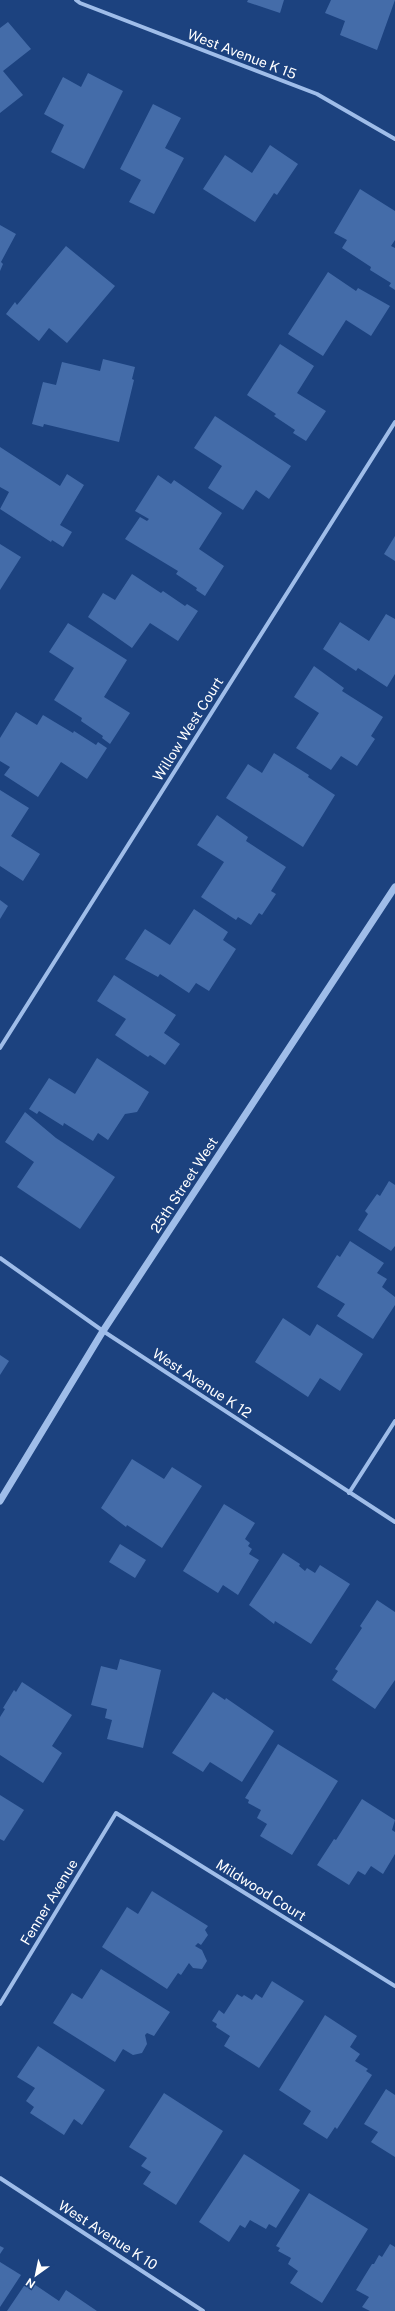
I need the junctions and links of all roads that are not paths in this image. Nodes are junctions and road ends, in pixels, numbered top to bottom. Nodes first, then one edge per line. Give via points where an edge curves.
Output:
1 (76, 0) edge
2 (395, 140) edge
3 (395, 422) edge
4 (395, 887) edge
5 (0, 1048) edge
6 (0, 1258) edge
7 (104, 1331) junction
8 (395, 1421) edge
9 (349, 1493) junction
10 (0, 1501) edge
11 (395, 1522) edge
12 (116, 1813) joint
13 (395, 1986) edge
14 (0, 2004) edge
15 (0, 2178) edge
16 (203, 2311) edge

1 - 2 street, West Avenue K 15 via 317,94
3 - 5 street, Willow West Court
4 - 7 street, 25th Street West
6 - 7 street, West Avenue K 12
7 - 9 street, West Avenue K 12
7 - 10 street, 25th Street West
8 - 9 street
9 - 11 street, West Avenue K 12
12 - 13 street, Mildwood Court
12 - 14 street, Fenner Avenue
15 - 16 street, West Avenue K 10

